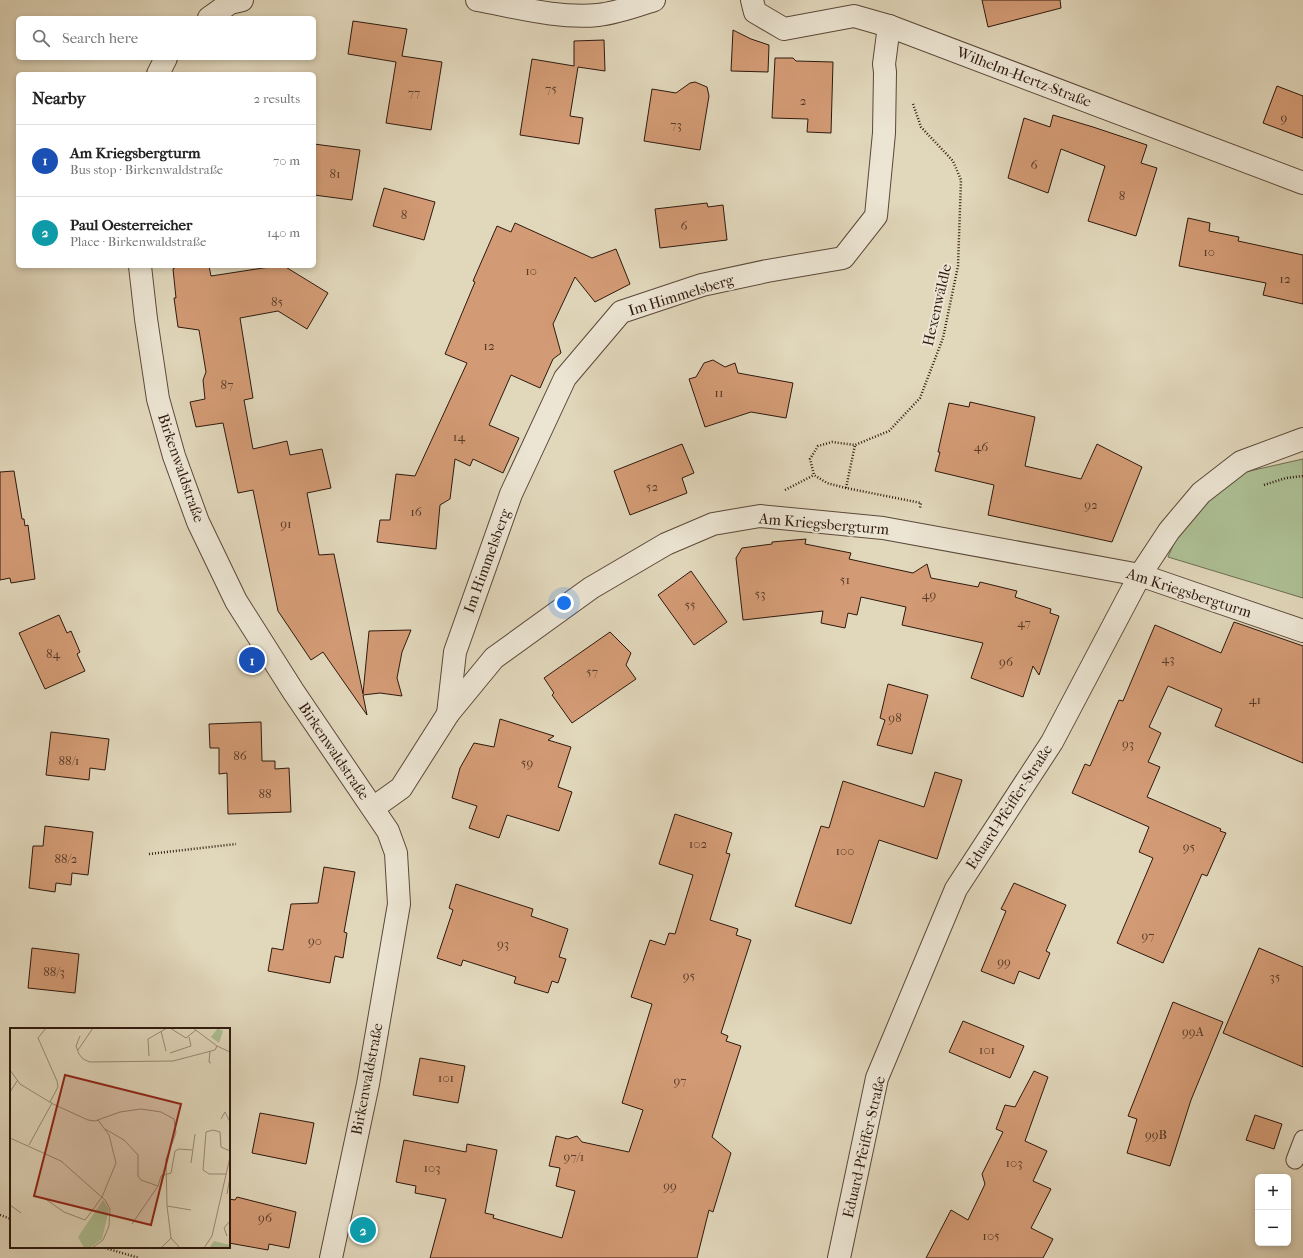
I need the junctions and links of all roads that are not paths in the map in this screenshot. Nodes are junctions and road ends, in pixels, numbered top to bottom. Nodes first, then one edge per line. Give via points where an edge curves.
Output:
1 (242, 0) edge
2 (477, 0) edge
3 (654, 0) edge
4 (752, 0) edge
5 (212, 16) edge
6 (889, 26) junction
7 (165, 60) edge
8 (159, 72) edge
9 (1303, 183) edge
10 (140, 268) edge
11 (1303, 439) edge
12 (1140, 574) junction
13 (1303, 631) edge
14 (448, 714) junction
15 (373, 808) junction
16 (1303, 1139) edge
17 (1295, 1160) dead end
18 (331, 1258) edge
19 (839, 1258) edge

1 - 5 street via 230,3
2 - 3 street via 562,15 598,15
4 - 6 street, Wilhelm-Hertz-Straße via 755,12 784,29 854,16
6 - 9 street, Wilhelm-Hertz-Straße
6 - 14 street, Im Himmelsberg via 884,64 884,133 876,216 843,258 702,286 621,312 565,378 511,494 455,652
7 - 8 street
10 - 15 street, Birkenwaldstraße via 158,399 174,456 198,522 236,601 293,691
11 - 12 street, Eduard-Pfeiffer-Straße via 1241,462 1201,493 1169,531
12 - 13 street, Am Kriegsbergturm
12 - 14 street, Am Kriegsbergturm via 883,528 760,516 713,524 666,544 591,588 494,658
12 - 19 street, Eduard-Pfeiffer-Straße via 1052,742 956,889 877,1078
14 - 15 street, Am Kriegsbergturm via 401,788
15 - 18 street, Birkenwaldstraße via 388,831 396,853 399,904 368,1084
16 - 17 lane

